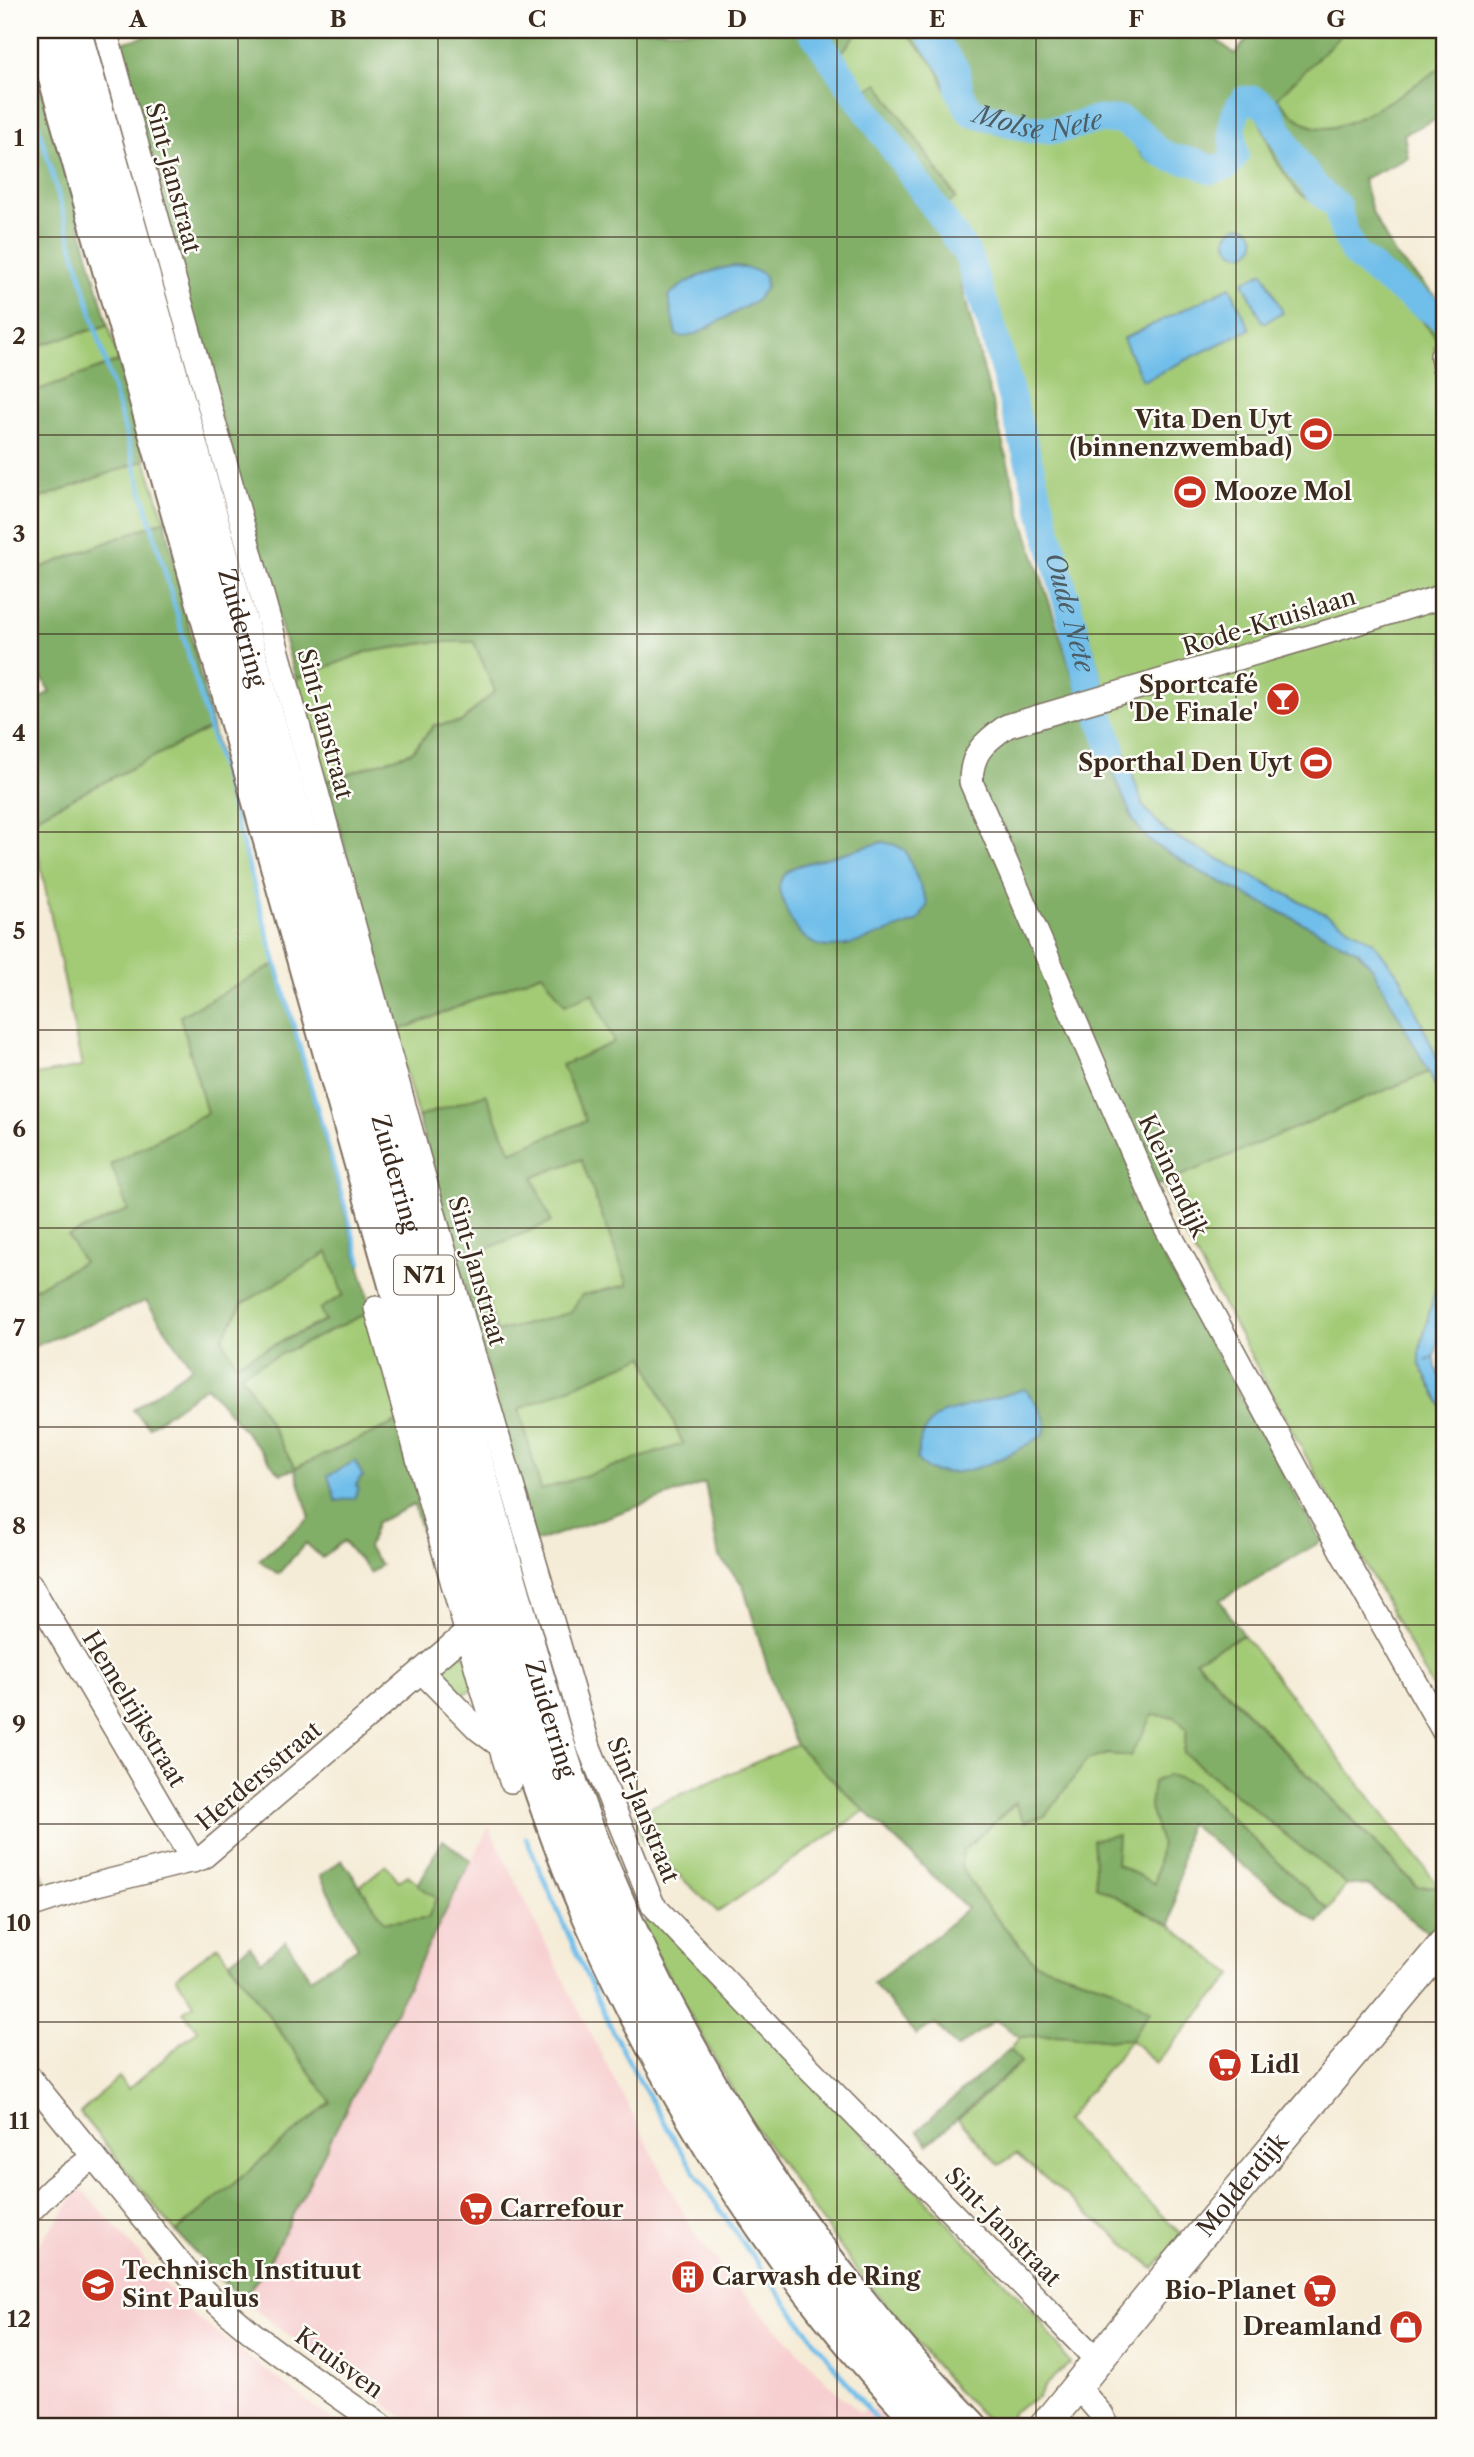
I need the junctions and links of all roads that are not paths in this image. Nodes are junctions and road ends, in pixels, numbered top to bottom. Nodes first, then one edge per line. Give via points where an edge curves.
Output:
1 (42, 30) edge
2 (74, 30) edge
3 (105, 30) edge
4 (1444, 353) edge
5 (1444, 368) edge
6 (1444, 596) edge
7 (1097, 700) joint
8 (376, 1308) dead end
9 (30, 1584) edge
10 (466, 1633) junction
11 (421, 1671) junction
12 (1444, 1732) edge
13 (498, 1744) junction
14 (511, 1781) dead end
15 (193, 1861) junction
16 (30, 1906) edge
17 (1444, 1944) edge
18 (30, 2078) edge
19 (93, 2157) junction
20 (30, 2211) edge
21 (1097, 2360) junction
22 (1077, 2386) junction
23 (924, 2425) edge
24 (383, 2427) edge
25 (971, 2427) edge
26 (1044, 2427) edge
27 (1107, 2427) edge

1 - 23 highway, Zuiderring / N71 via 515,1711 545,1800 593,1924 666,2074 773,2239 830,2315
2 - 25 highway, Zuiderring / N71 via 572,1789 643,1959 686,2046 748,2147 854,2296
3 - 21 street, Sint-Janstraat via 488,1404 589,1747 653,1905
4 - 5 street
6 - 7 street, Rode-Kruislaan
7 - 12 street, Kleinendijk via 1007,726 985,742 971,768 975,796 1163,1222
8 - 10 street
9 - 15 street, Hemelrijkstraat
10 - 11 street, Herdersstraat
10 - 13 street
11 - 13 street
11 - 15 street, Herdersstraat via 211,1852
13 - 14 street
15 - 16 street, Herdersstraat
17 - 21 main road, Molderdijk
18 - 19 street, Kruisven
19 - 20 street
19 - 24 street, Kruisven via 213,2300
21 - 22 main road, Molderdijk
22 - 26 main road, Molderdijk
22 - 27 street

